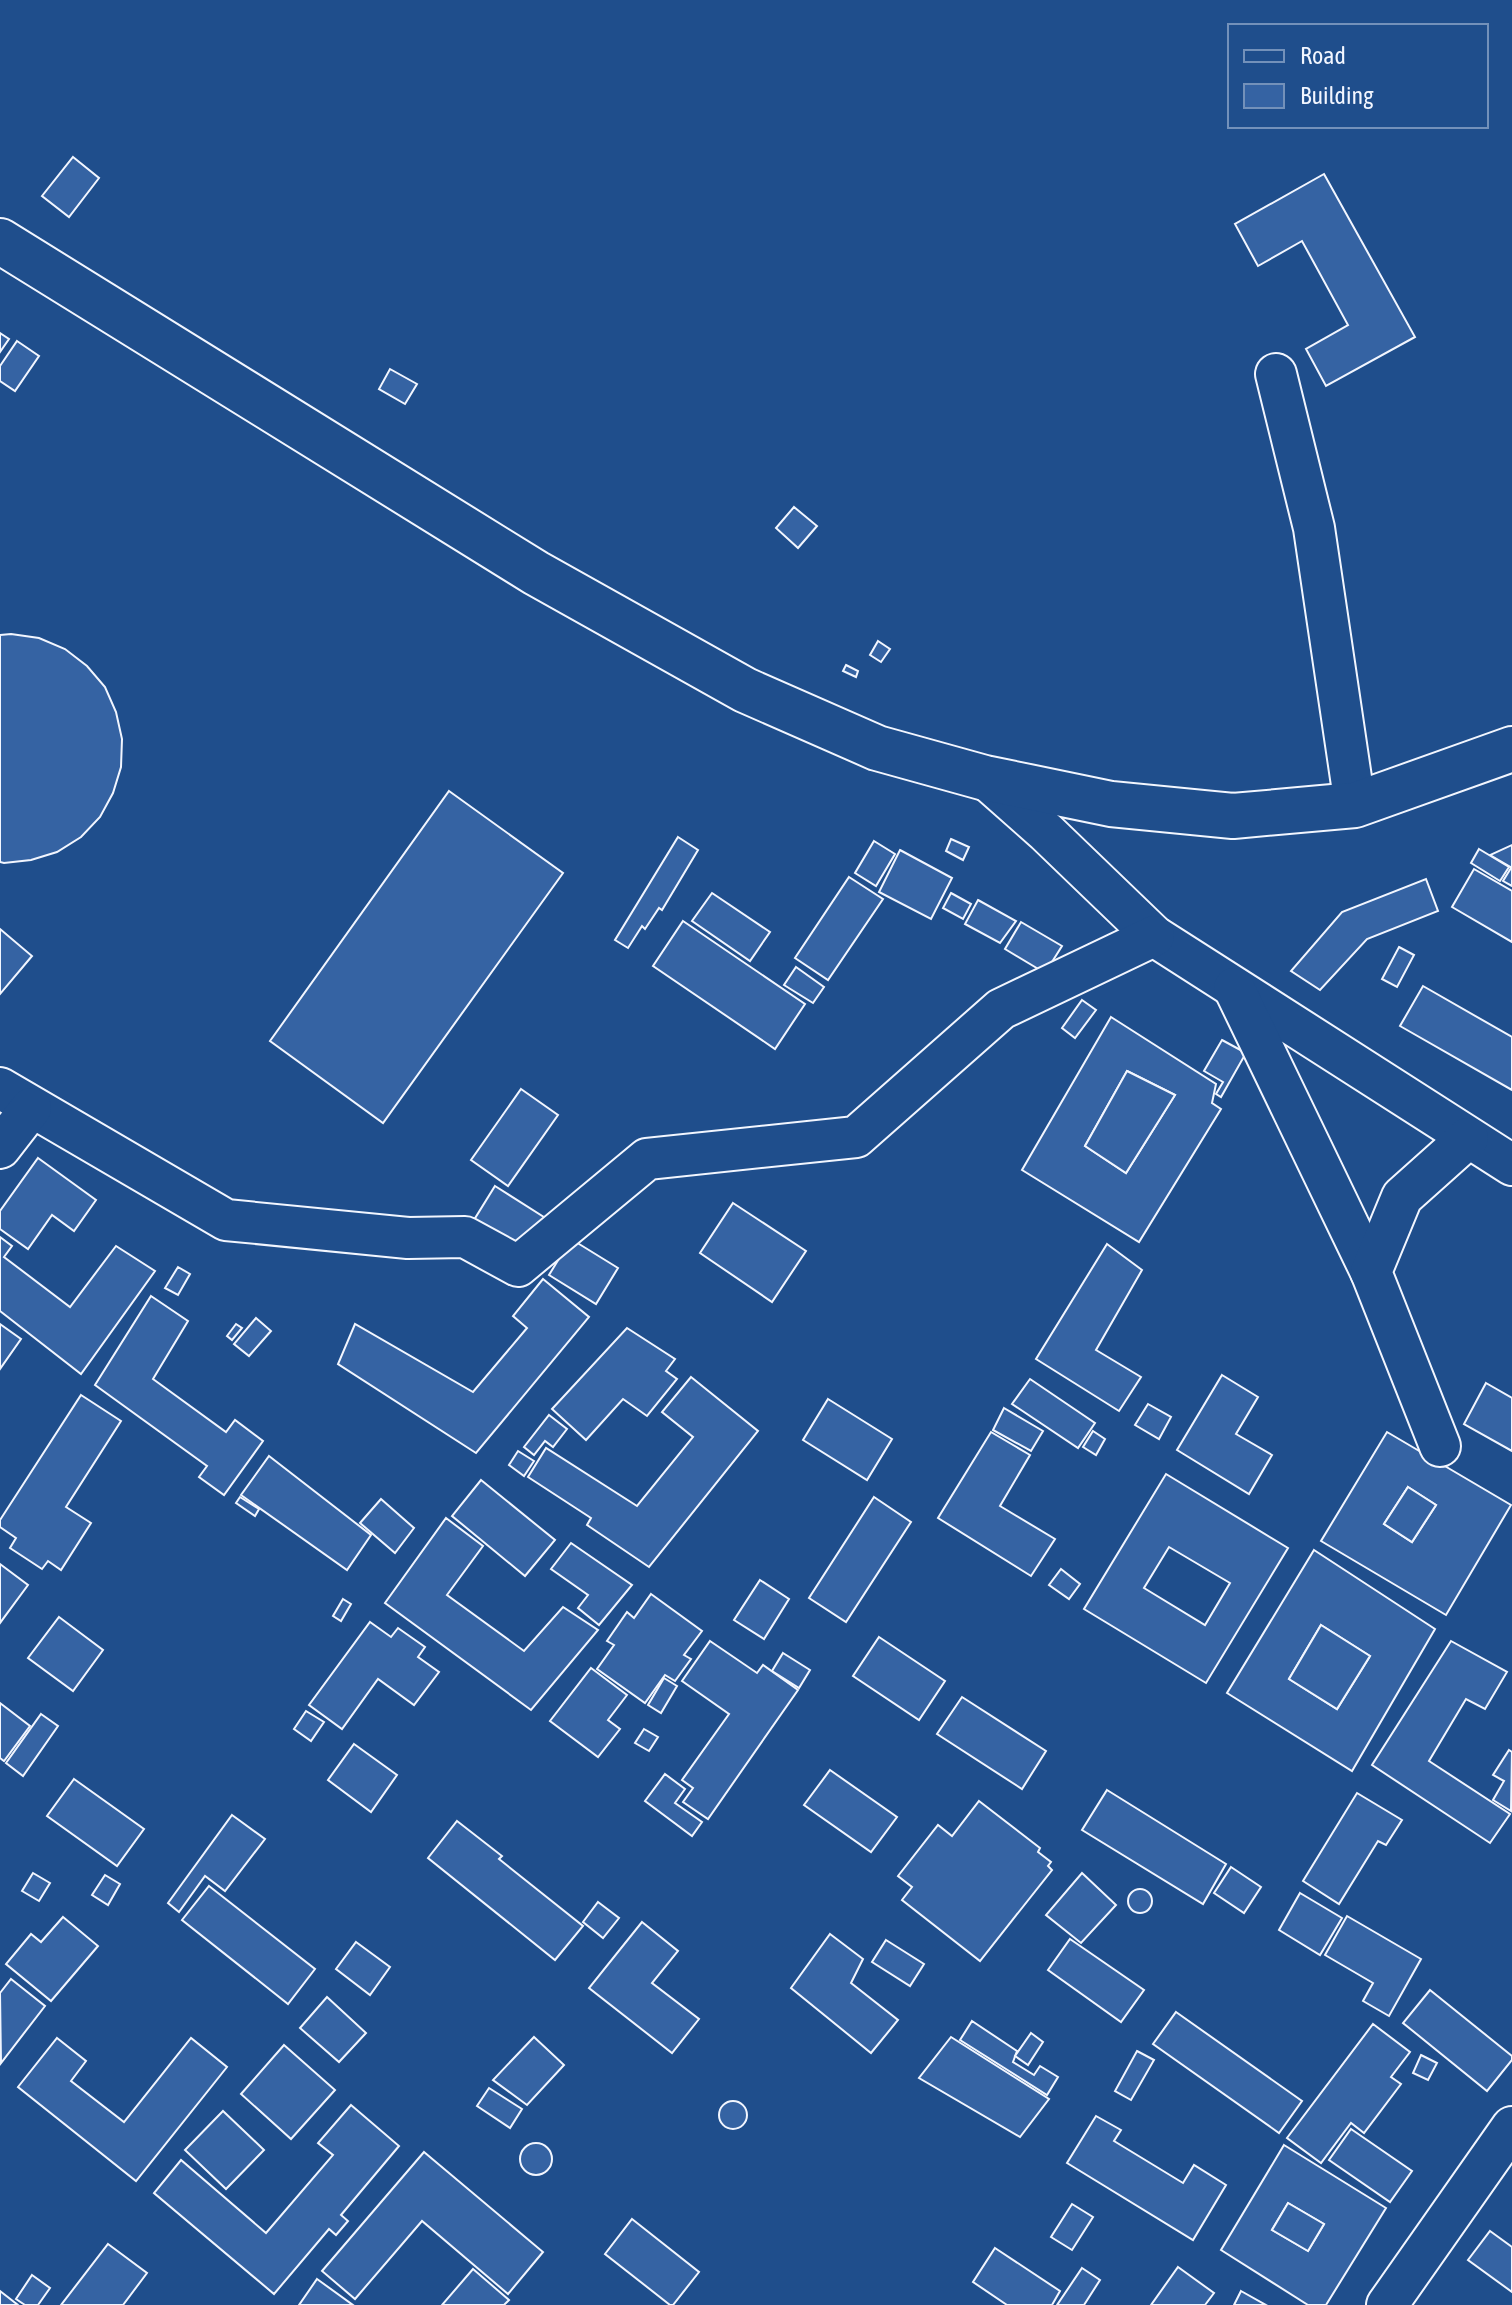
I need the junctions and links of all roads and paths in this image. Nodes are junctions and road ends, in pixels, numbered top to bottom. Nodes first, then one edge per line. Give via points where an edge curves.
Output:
1 (0, 241) edge
2 (1276, 374) dead end
3 (1512, 749) edge
4 (985, 778) junction
5 (1355, 805) junction
6 (1154, 936) junction
7 (1234, 988) junction
8 (15, 1098) edge
9 (1468, 1138) junction
10 (0, 1148) edge
11 (1512, 1165) edge
12 (1371, 1272) junction
13 (1440, 1446) dead end
14 (1512, 2127) edge
15 (1389, 2304) edge

1 - 4 highway via 536,573 745,690 877,748
2 - 5 street via 1314,528
3 - 5 highway
4 - 5 highway via 1111,804 1233,816
4 - 6 street
6 - 7 street
6 - 8 street via 1001,1009 856,1137 647,1159 518,1266 465,1237 408,1238 226,1220
7 - 9 street
7 - 12 street
8 - 10 street
9 - 11 street
9 - 12 street via 1402,1197
12 - 13 street
14 - 15 street

